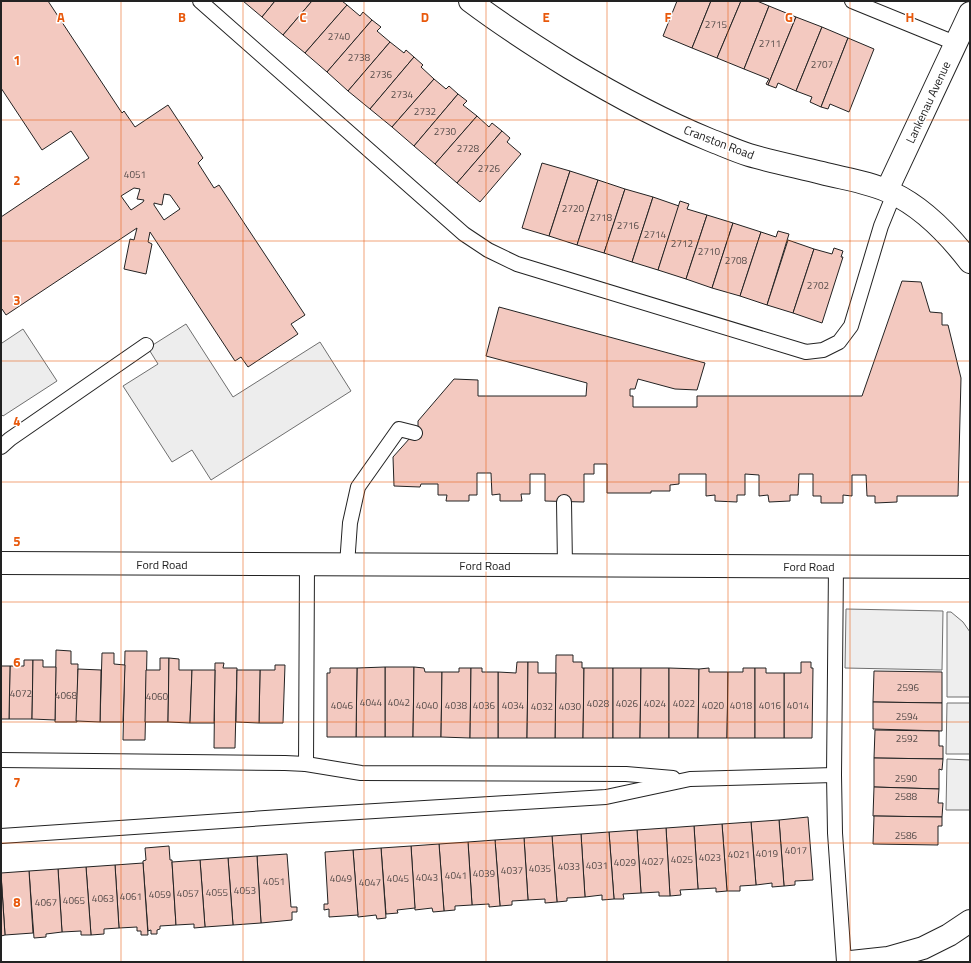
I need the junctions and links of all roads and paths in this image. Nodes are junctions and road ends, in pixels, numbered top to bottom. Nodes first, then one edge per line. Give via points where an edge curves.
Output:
1 (200, 1) edge
2 (470, 1) edge
3 (852, 1) edge
4 (970, 13) edge
5 (955, 43) junction
6 (891, 192) junction
7 (970, 262) edge
8 (146, 345) dead end
9 (415, 433) dead end
10 (1, 447) edge
11 (564, 502) dead end
12 (1, 563) edge
13 (307, 564) junction
14 (347, 565) junction
15 (565, 565) junction
16 (836, 566) junction
17 (970, 566) edge
18 (1, 760) edge
19 (306, 764) junction
20 (834, 774) junction
21 (690, 779) junction
22 (1, 836) edge
23 (970, 921) edge
24 (844, 962) edge
25 (851, 962) edge

1 - 6 lane via 464,234 488,250 518,264 806,352 823,350 839,342 850,326
2 - 6 main road, Cranston Road via 550,56 599,85 709,140 749,155
3 - 5 lane
4 - 5 main road, Lankenau Avenue
5 - 6 main road, Lankenau Avenue
6 - 7 main road, Cranston Road via 917,208 941,229
8 - 10 lane
9 - 14 lane via 399,429 358,487 350,523
11 - 15 lane
12 - 13 main road, Ford Road
13 - 14 main road, Ford Road
13 - 19 lane
14 - 15 main road, Ford Road
15 - 16 main road, Ford Road
16 - 17 main road, Ford Road
16 - 20 lane
18 - 19 lane
19 - 21 lane via 361,774 626,774
20 - 21 lane
20 - 24 lane via 835,832
21 - 22 lane via 606,797
23 - 25 main road via 923,948 888,958

